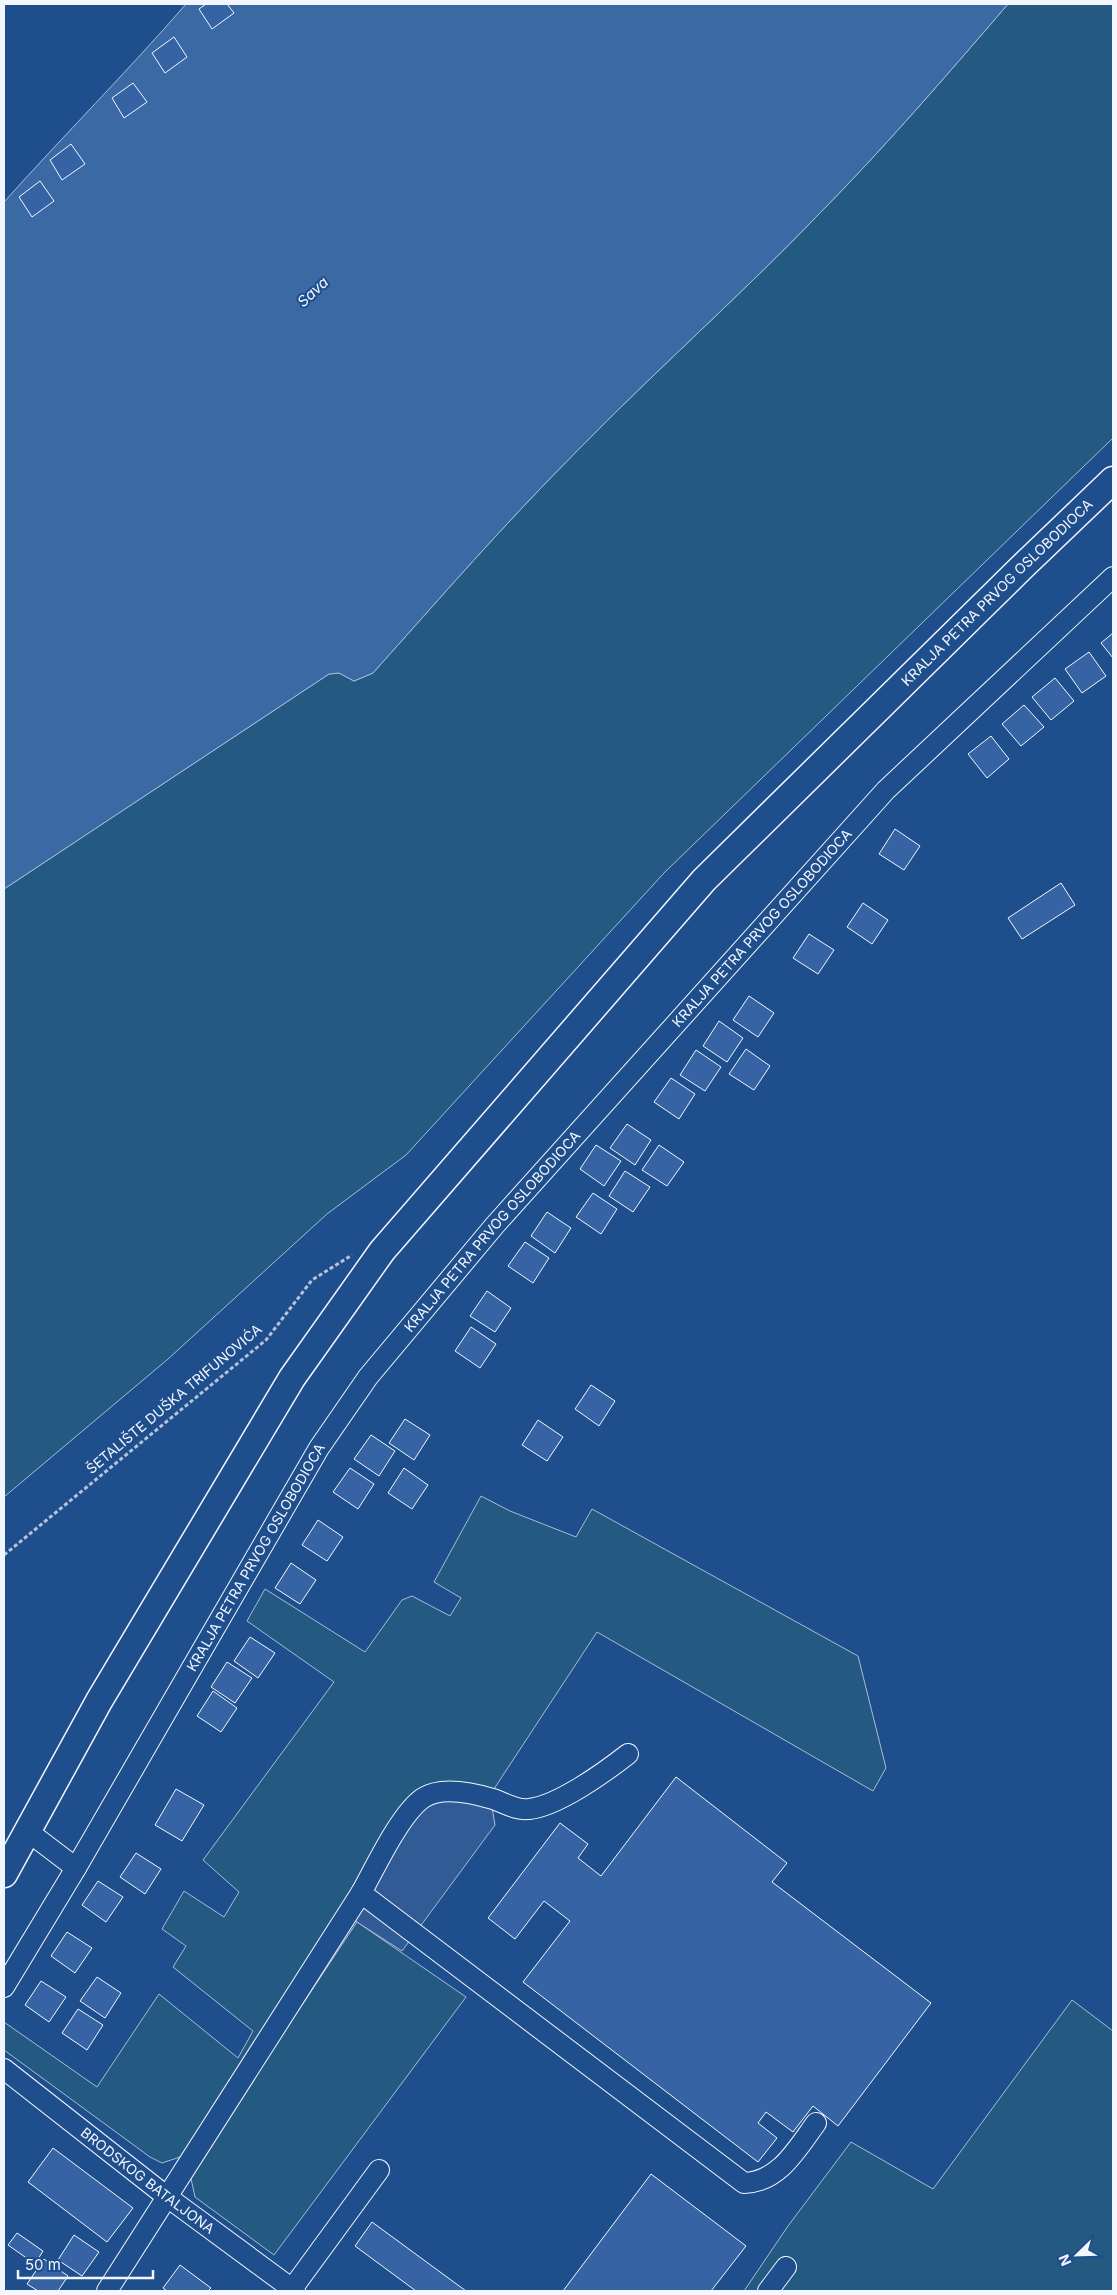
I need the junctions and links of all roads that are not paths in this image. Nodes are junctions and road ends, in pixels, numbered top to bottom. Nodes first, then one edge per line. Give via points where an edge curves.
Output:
1 (1113, 480) edge
2 (1113, 577) edge
3 (628, 1754) dead end
4 (26, 1830) junction
5 (76, 1868) junction
6 (4, 1874) edge
7 (360, 1893) junction
8 (4, 1987) edge
9 (4, 2069) edge
10 (816, 2123) dead end
11 (378, 2170) dead end
12 (166, 2196) junction
13 (786, 2267) dead end
14 (293, 2290) edge
15 (107, 2291) edge
16 (768, 2291) edge

1 - 4 main road, KRALJA PETRA PRVOG OSLOBODIOCA via 704,880 382,1251 292,1378 98,1701
2 - 5 street, KRALJA PETRA PRVOG OSLOBODIOCA via 886,790 495,1225 368,1377 319,1448
3 - 7 street via 573,1792 531,1809 521,1810 492,1798 450,1791 429,1795 399,1826
4 - 5 street
4 - 6 main road, KRALJA PETRA PRVOG OSLOBODIOCA
5 - 8 street, KRALJA PETRA PRVOG OSLOBODIOCA
7 - 10 street via 744,2183 755,2183 776,2174
7 - 12 street
9 - 12 street, BRODSKOG BATALJONA
11 - 14 street
12 - 14 street, BRODSKOG BATALJONA
12 - 15 street
13 - 16 street

